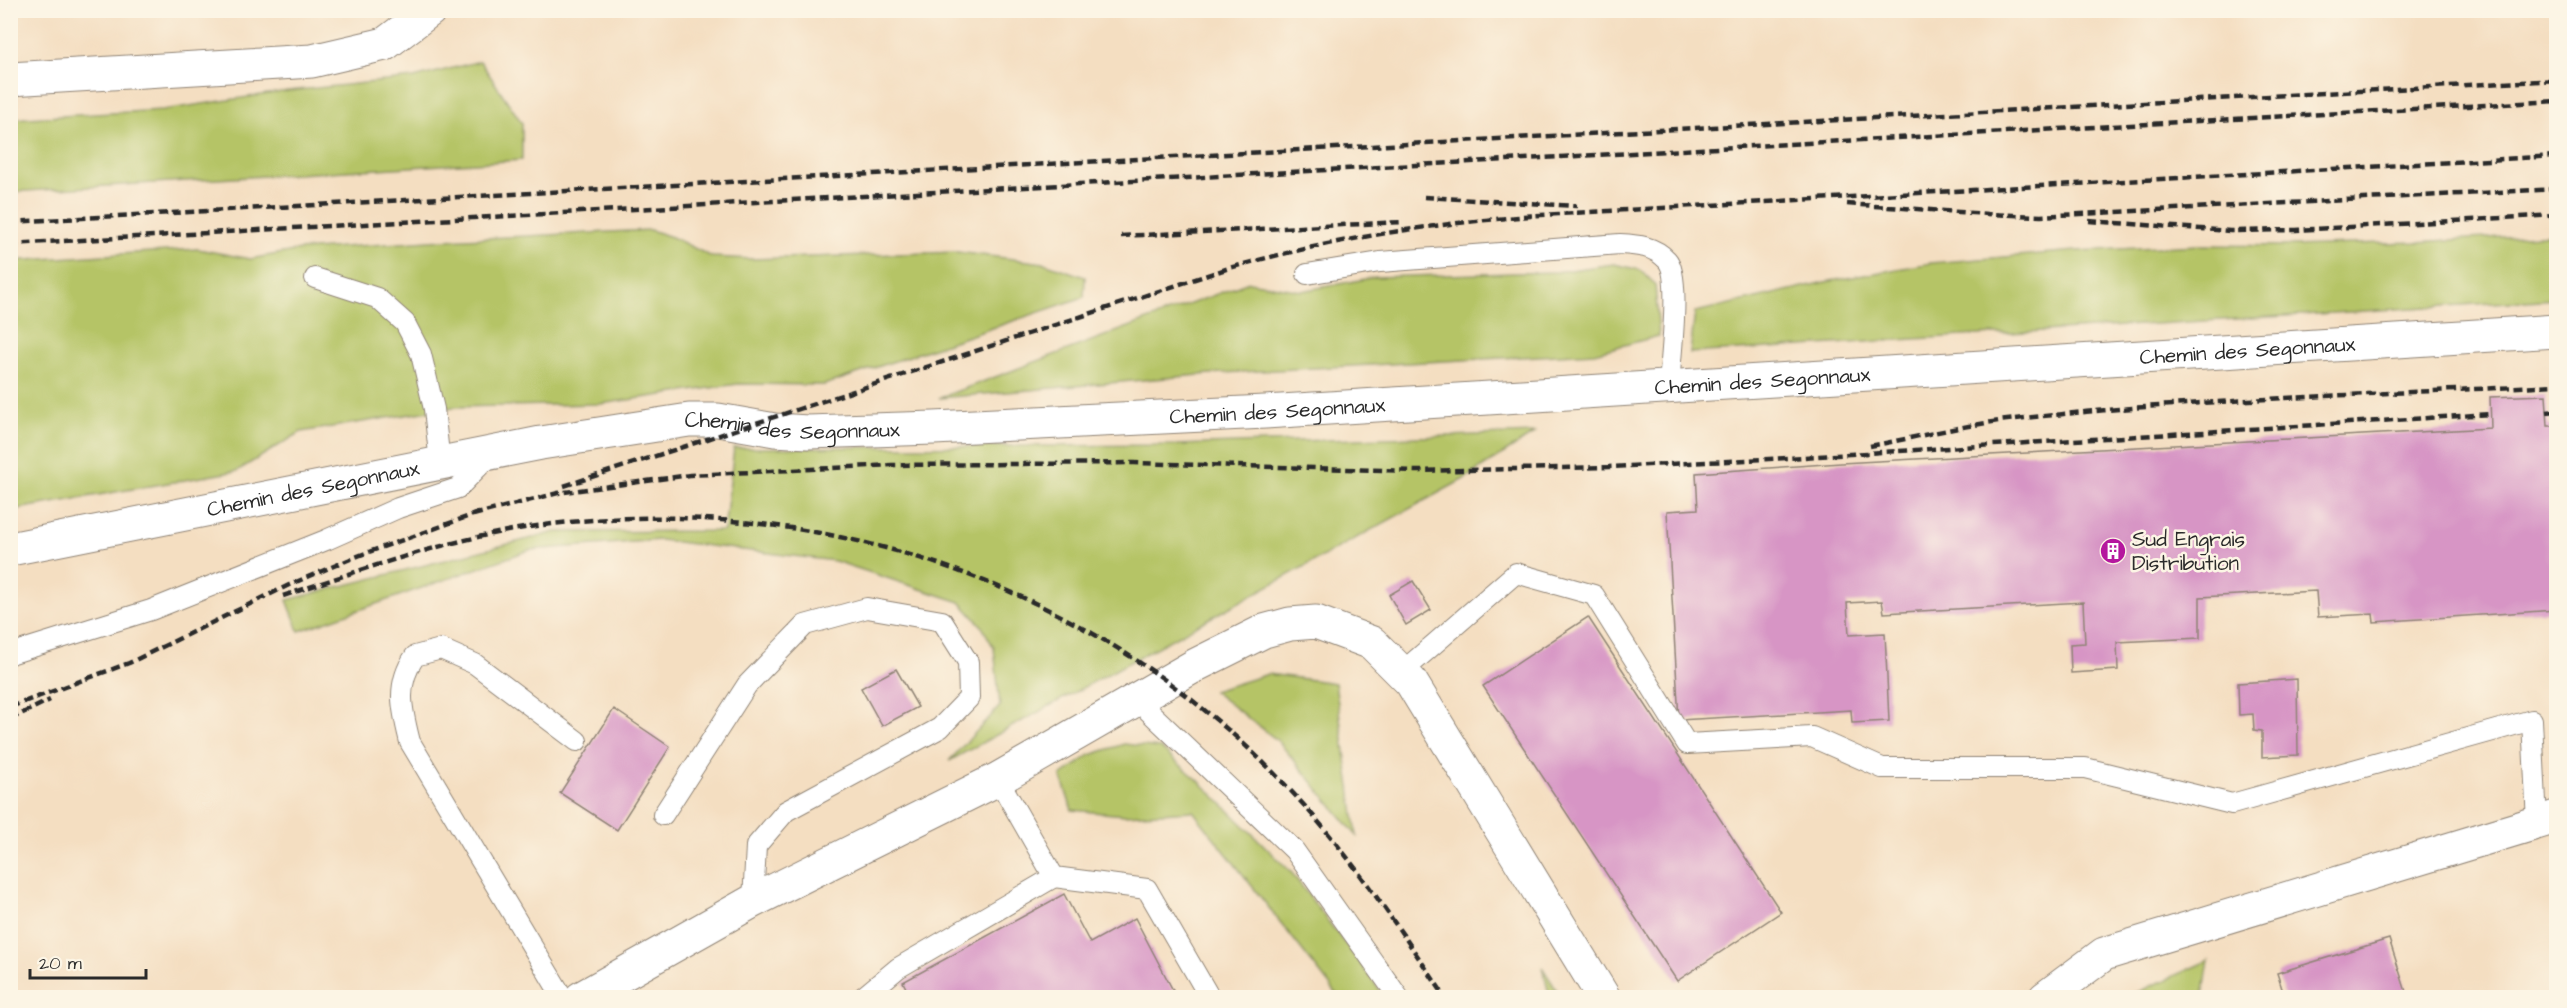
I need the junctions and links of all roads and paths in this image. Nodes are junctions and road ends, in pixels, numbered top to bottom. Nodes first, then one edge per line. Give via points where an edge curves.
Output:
1 (430, 10) edge
2 (10, 79) edge
3 (1307, 274) dead end
4 (315, 278) dead end
5 (2556, 331) edge
6 (1668, 387) junction
7 (491, 453) junction
8 (440, 463) junction
9 (10, 549) edge
10 (10, 654) edge
11 (1401, 672) junction
12 (1136, 699) junction
13 (577, 741) dead end
14 (998, 779) junction
15 (663, 815) dead end
16 (2547, 820) edge
17 (1054, 877) junction
18 (753, 901) junction
19 (563, 998) edge
20 (580, 998) edge
21 (862, 998) edge
22 (1210, 998) edge
23 (1399, 998) edge
24 (1604, 998) edge
25 (2045, 998) edge

1 - 2 street via 385,44 312,61
3 - 6 lane via 1380,262 1620,244 1646,246 1668,261 1675,284
4 - 8 lane via 377,298 405,323 421,354 434,409
5 - 6 street, Chemin des Segonnaux
6 - 7 street, Chemin des Segonnaux via 934,428 808,432 689,420
7 - 8 street, Chemin des Segonnaux
7 - 10 lane via 458,488 398,508 151,610
8 - 9 street, Chemin des Segonnaux
11 - 12 street via 1372,643 1316,622 1290,624 1264,631
11 - 16 lane via 1516,573 1594,596 1687,744 1812,737 1882,768 2085,768 2232,804 2532,720
11 - 24 street via 1411,682
12 - 14 street
12 - 23 lane via 1294,850
13 - 19 lane via 474,664 441,649 415,656 405,671 402,707 410,742
14 - 17 lane
14 - 18 street
15 - 18 lane via 747,685 805,625 867,608 942,621 968,662 969,698 940,728 786,811 756,846
16 - 25 street via 2104,954
17 - 21 lane via 898,968
17 - 22 lane via 1148,889
18 - 20 street

